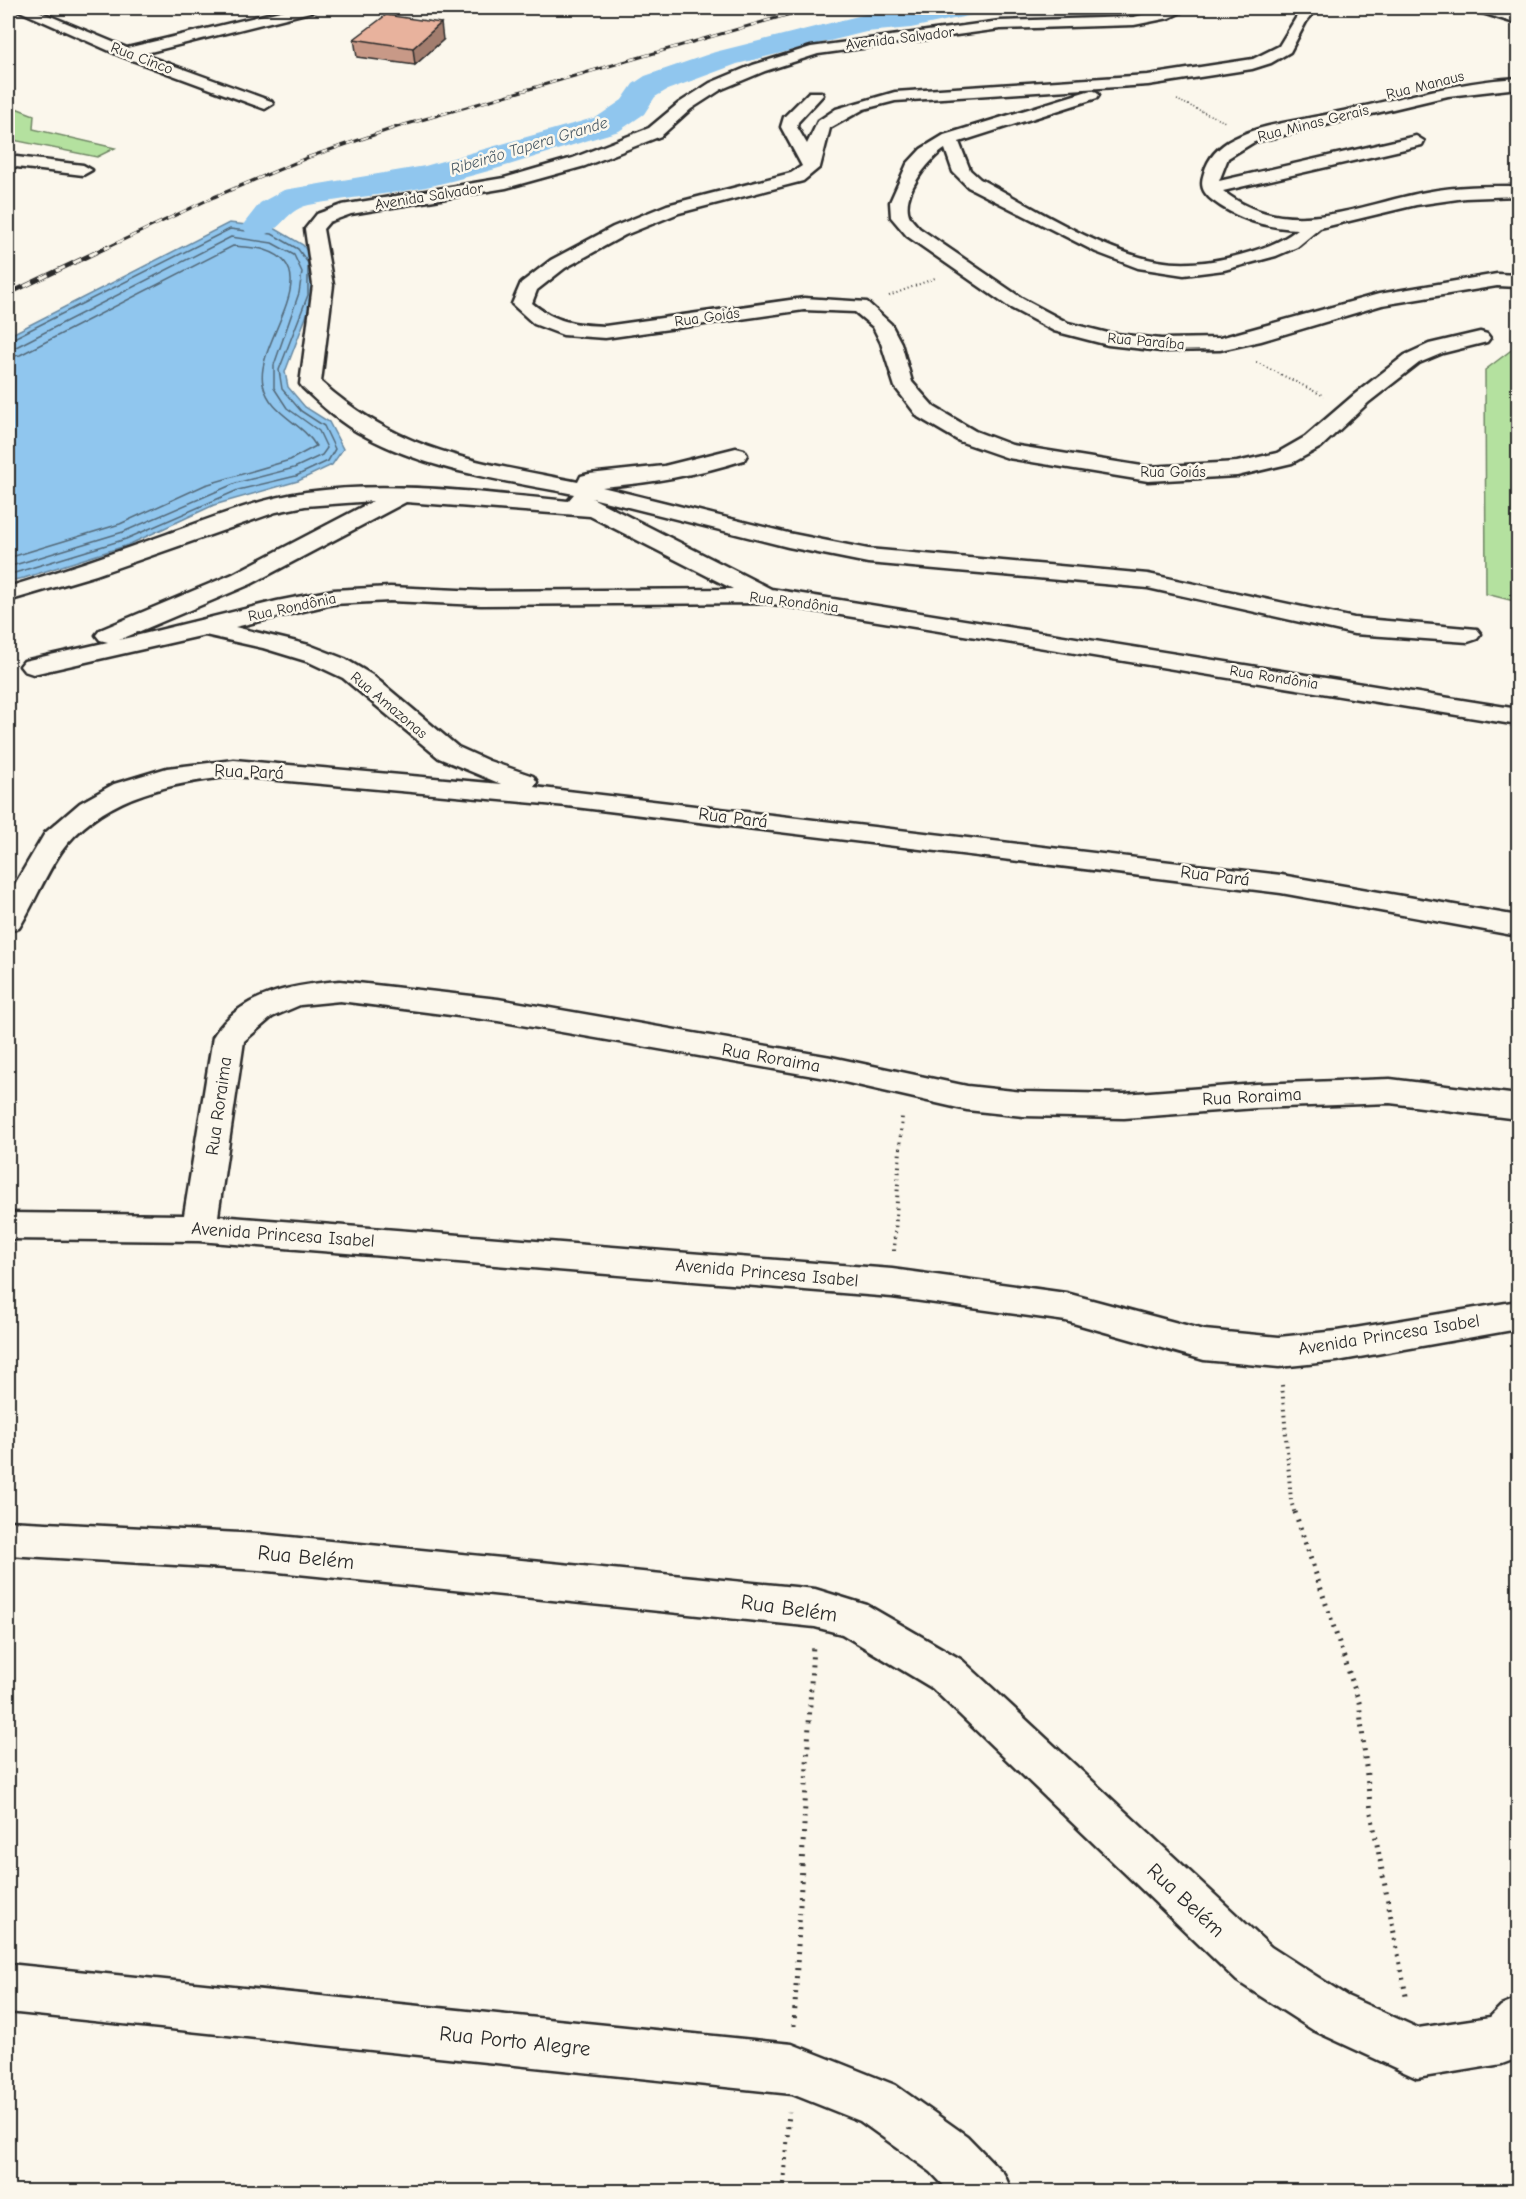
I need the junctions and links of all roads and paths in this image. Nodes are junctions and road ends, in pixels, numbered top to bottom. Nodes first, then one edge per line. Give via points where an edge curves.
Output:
1 (20, 8) edge
2 (253, 8) edge
3 (309, 8) edge
4 (1182, 8) edge
5 (1310, 8) edge
6 (1481, 8) edge
7 (1513, 8) edge
8 (1518, 10) edge
9 (280, 17) junction
10 (1518, 20) edge
11 (126, 53) junction
12 (1518, 69) edge
13 (1135, 81) junction
14 (1518, 83) edge
15 (815, 94) dead end
16 (265, 104) dead end
17 (1337, 118) junction
18 (1255, 136) junction
19 (950, 140) junction
20 (1416, 141) dead end
21 (8, 161) edge
22 (811, 167) junction
23 (83, 170) dead end
24 (1210, 188) junction
25 (1518, 191) edge
26 (1313, 225) junction
27 (964, 268) junction
28 (1518, 281) edge
29 (860, 306) junction
30 (1480, 338) dead end
31 (1220, 344) junction
32 (1351, 410) junction
33 (736, 455) dead end
34 (555, 483) junction
35 (402, 495) junction
36 (595, 510) junction
37 (8, 594) edge
38 (766, 596) junction
39 (205, 628) junction
40 (1468, 634) dead end
41 (33, 666) junction
42 (8, 675) edge
43 (1518, 717) edge
44 (567, 798) junction
45 (8, 921) edge
46 (1518, 926) edge
47 (903, 1084) junction
48 (1518, 1107) edge
49 (8, 1226) edge
50 (199, 1228) junction
51 (892, 1283) junction
52 (1518, 1315) edge
53 (1279, 1352) junction
54 (8, 1538) edge
55 (814, 1608) junction
56 (8, 1988) edge
57 (1518, 2023) edge
58 (1417, 2053) junction
59 (792, 2069) junction
60 (783, 2192) edge
61 (986, 2192) edge

1 - 11 street, Rua Cinco
2 - 9 street
3 - 9 street
4 - 34 street, Avenida Salvador via 1134,21 1000,25 816,50 716,86 655,132 579,162 506,183 348,209 323,218 314,230 324,285 310,384 330,405 371,433 418,454
5 - 13 street via 1302,14 1288,48 1264,61 1174,78
6 - 10 street
7 - 8 street
9 - 11 street
11 - 16 street, Rua Cinco
12 - 17 street, Rua Manaus via 1424,84 1384,95
13 - 18 path
13 - 19 street, Rua Paraíba
13 - 22 street via 919,93 857,107 826,121 814,148
14 - 17 street, Rua Minas Gerais via 1417,97
15 - 22 street via 789,127
17 - 18 street, Rua Minas Gerais
18 - 24 street, Rua Minas Gerais via 1226,150 1216,164
19 - 26 street via 962,172 974,183 1146,265 1190,269 1242,261 1290,246
19 - 27 street, Rua Paraíba via 916,164 899,202 900,217 913,232
20 - 24 street
21 - 23 street
22 - 29 street, Rua Goiás via 774,185 673,209 618,231 558,264 528,287 522,304 541,320 570,331 605,332 804,304
24 - 26 street via 1218,198 1259,218 1285,225
25 - 26 street via 1414,200
27 - 29 path
27 - 31 street, Rua Paraíba via 1061,327 1108,339 1161,345
28 - 31 street, Rua Paraíba via 1497,280 1379,300
29 - 32 street, Rua Goiás via 881,324 902,382 926,412 967,436 1008,451 1148,474 1237,469 1284,458
30 - 32 street, Rua Goiás via 1436,348 1412,359
31 - 32 path
33 - 34 street via 673,473
34 - 36 street, Avenida Salvador
34 - 40 street via 662,507 767,537 841,551 907,561 1122,577 1355,626
35 - 36 street
35 - 37 street via 341,495 260,508 86,572
35 - 41 street, Rua Rondônia via 242,579
36 - 38 street, Avenida Salvador
38 - 39 street, Rua Rondônia via 333,597
38 - 43 street, Rua Rondônia
39 - 41 street, Rua Rondônia
39 - 44 street, Rua Amazonas via 289,648 352,673 441,748 482,768
41 - 42 street, Rua Rondônia
44 - 45 street, Rua Pará via 234,768 177,774 124,790 90,809 55,839
44 - 46 street, Rua Pará via 1281,884
47 - 48 street, Rua Roraima via 967,1098 1023,1104 1124,1106 1389,1091
47 - 50 street, Rua Roraima via 498,1010 340,991 295,995 261,1009 229,1037
47 - 51 path
49 - 50 street, Avenida Princesa Isabel
50 - 51 street, Avenida Princesa Isabel
51 - 53 street, Avenida Princesa Isabel via 1066,1307 1204,1345
52 - 53 street, Avenida Princesa Isabel
53 - 58 path via 1291,1501 1359,1702 1371,1813
54 - 55 street, Rua Belém via 259,1552
55 - 58 street, Rua Belém via 852,1618 947,1674 1254,1964 1330,2013
55 - 59 path
56 - 59 street, Rua Porto Alegre
57 - 58 street via 1502,2040
59 - 60 path
59 - 61 street, Rua Porto Alegre via 877,2103 949,2154

